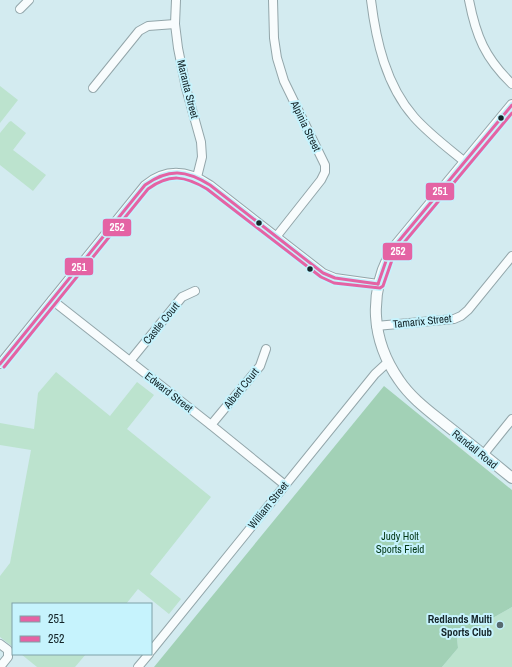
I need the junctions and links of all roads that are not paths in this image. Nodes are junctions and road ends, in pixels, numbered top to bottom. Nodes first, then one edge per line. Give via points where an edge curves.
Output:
1 (29, 0) edge
2 (176, 0) edge
3 (273, 0) edge
4 (371, 0) edge
5 (469, 0) edge
6 (20, 9) dead end
7 (175, 24) junction
8 (512, 84) edge
9 (94, 88) dead end
10 (512, 105) edge
11 (465, 162) junction
12 (198, 177) junction
13 (276, 237) junction
14 (512, 256) edge
15 (378, 284) junction
16 (195, 290) dead end
17 (52, 300) junction
18 (376, 326) junction
19 (266, 349) dead end
20 (130, 361) junction
21 (388, 362) junction
22 (0, 364) edge
23 (512, 419) edge
24 (211, 425) junction
25 (483, 455) junction
26 (512, 478) edge
27 (285, 485) junction
28 (0, 644) edge
29 (152, 650) edge
30 (148, 655) edge
31 (0, 667) edge
32 (138, 667) edge

1 - 6 street
2 - 7 street, Maranta Street
3 - 13 street, Alpinia Street via 275,45 284,81 325,165 321,180
4 - 11 street via 380,49 401,98 414,117 431,134
5 - 8 street via 476,32 483,47 491,61
7 - 9 street via 148,26 139,31
7 - 12 street, Maranta Street via 186,88 201,142 202,156
10 - 11 street, Randall Road
11 - 15 street, Randall Road via 398,242 387,258
12 - 13 street
12 - 17 street via 168,173 152,180
13 - 15 street via 329,276
14 - 18 street, Tamarix Street via 461,316 454,319
15 - 18 street, Randall Road via 375,302
16 - 20 street, Castle Court via 182,297
17 - 20 street, Edward Street
17 - 22 street
18 - 21 street, Randall Road
19 - 24 street, Albert Court via 260,366
20 - 24 street, Edward Street
21 - 25 street, Randall Road via 412,396
21 - 27 street, William Street via 375,374
23 - 25 street
24 - 27 street, Edward Street
25 - 26 street, Randall Road
27 - 29 street, William Street
28 - 31 street via 8,650 8,657
30 - 32 street

